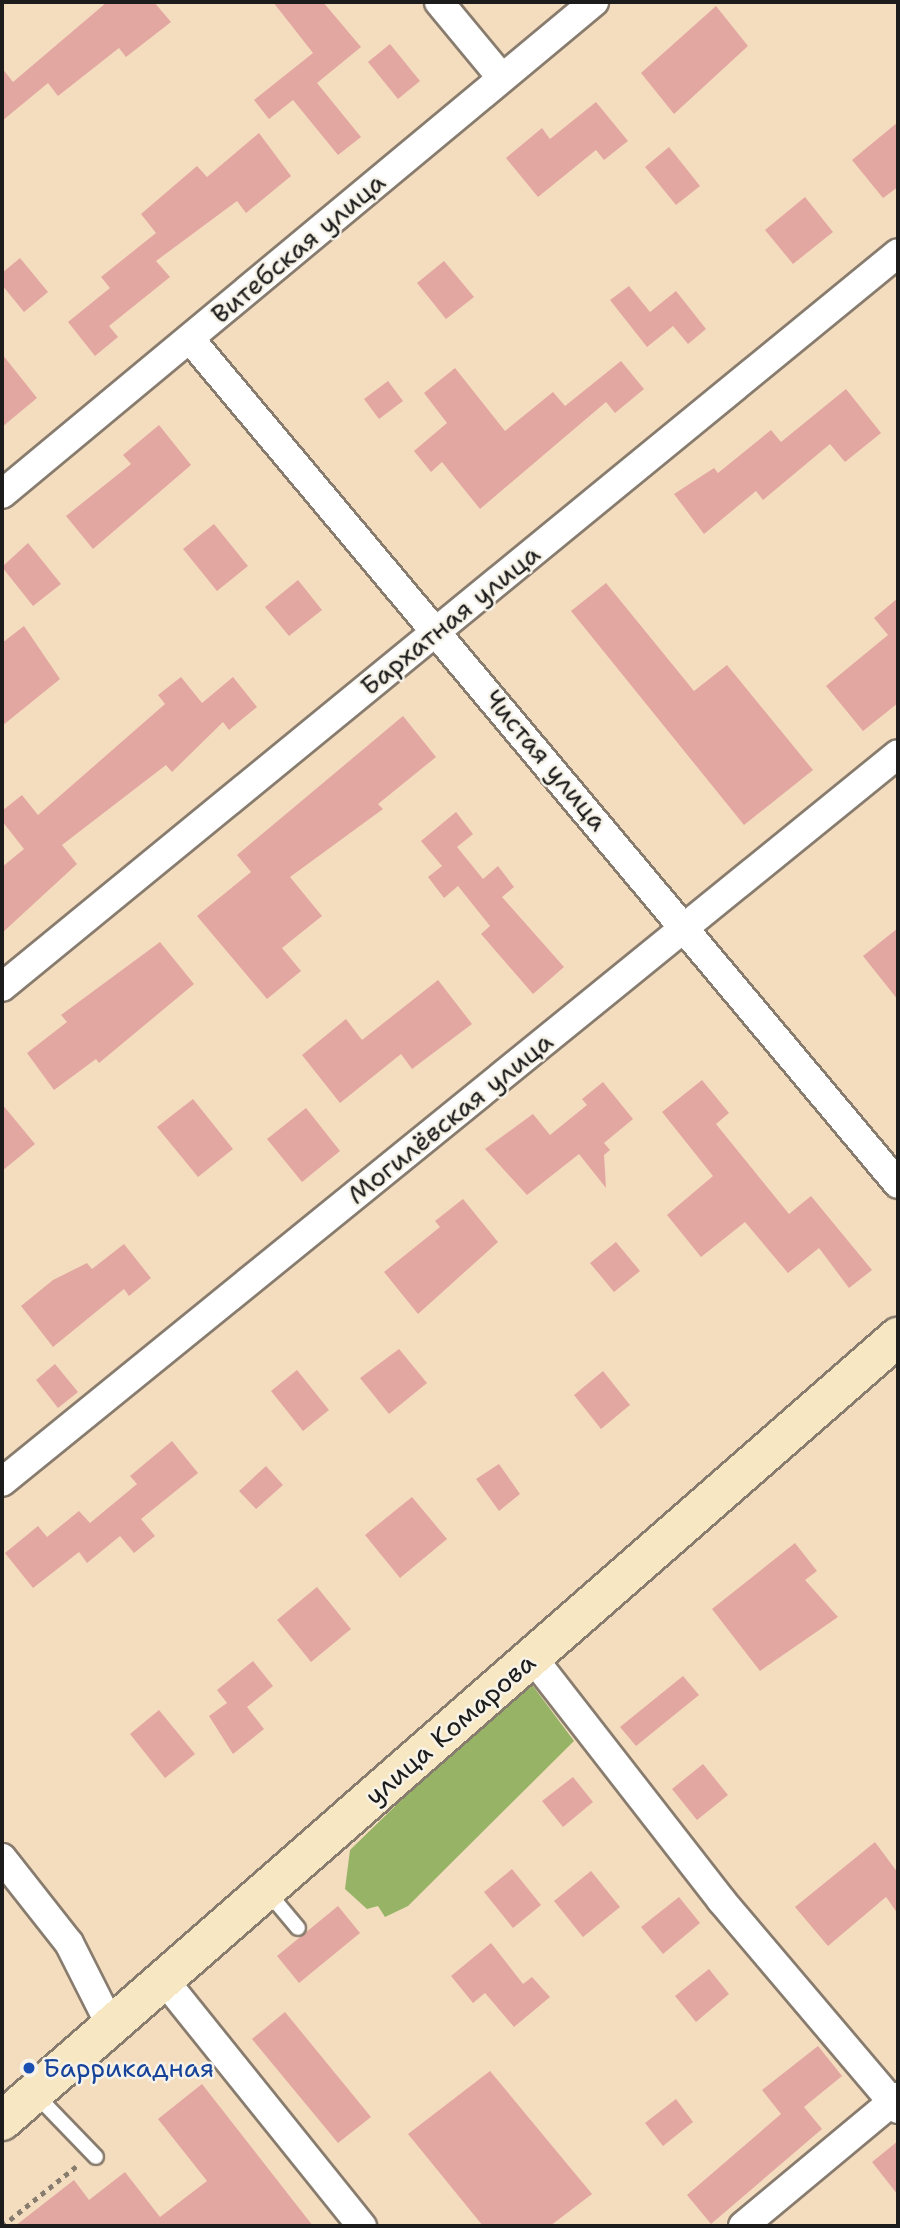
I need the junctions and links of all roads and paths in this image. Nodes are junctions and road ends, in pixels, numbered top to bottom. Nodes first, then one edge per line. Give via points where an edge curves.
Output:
1 (439, 2) edge
2 (594, 2) edge
3 (501, 77) junction
4 (898, 253) edge
5 (190, 339) junction
6 (2, 494) edge
7 (438, 631) junction
8 (898, 754) edge
9 (685, 926) junction
10 (2, 987) edge
11 (898, 1184) edge
12 (898, 1337) edge
13 (2, 1482) edge
14 (532, 1657) junction
15 (2, 1858) edge
16 (266, 1890) junction
17 (298, 1928) dead end
18 (164, 1980) junction
19 (111, 2026) junction
20 (34, 2094) junction
21 (896, 2102) edge
22 (2, 2121) edge
23 (93, 2156) joint
24 (2, 2226) edge
25 (362, 2226) edge
26 (743, 2226) edge

1 - 3 street
2 - 3 street, Витебская улица
3 - 5 street, Витебская улица
4 - 7 street, Бархатная улица
5 - 6 street, Витебская улица
5 - 7 street, Чистая улица
7 - 9 street, Чистая улица
7 - 10 street, Бархатная улица
8 - 9 street, Могилёвская улица
9 - 11 street, Чистая улица
9 - 13 street, Могилёвская улица
12 - 14 street, улица Комарова
14 - 16 street, улица Комарова
14 - 21 street via 721,1900
15 - 19 street via 69,1943
16 - 17 lane
16 - 18 street, улица Комарова
18 - 19 street, улица Комарова
18 - 25 street
19 - 20 street, улица Комарова
20 - 22 street, улица Комарова
20 - 23 lane
21 - 26 street
23 - 24 path

